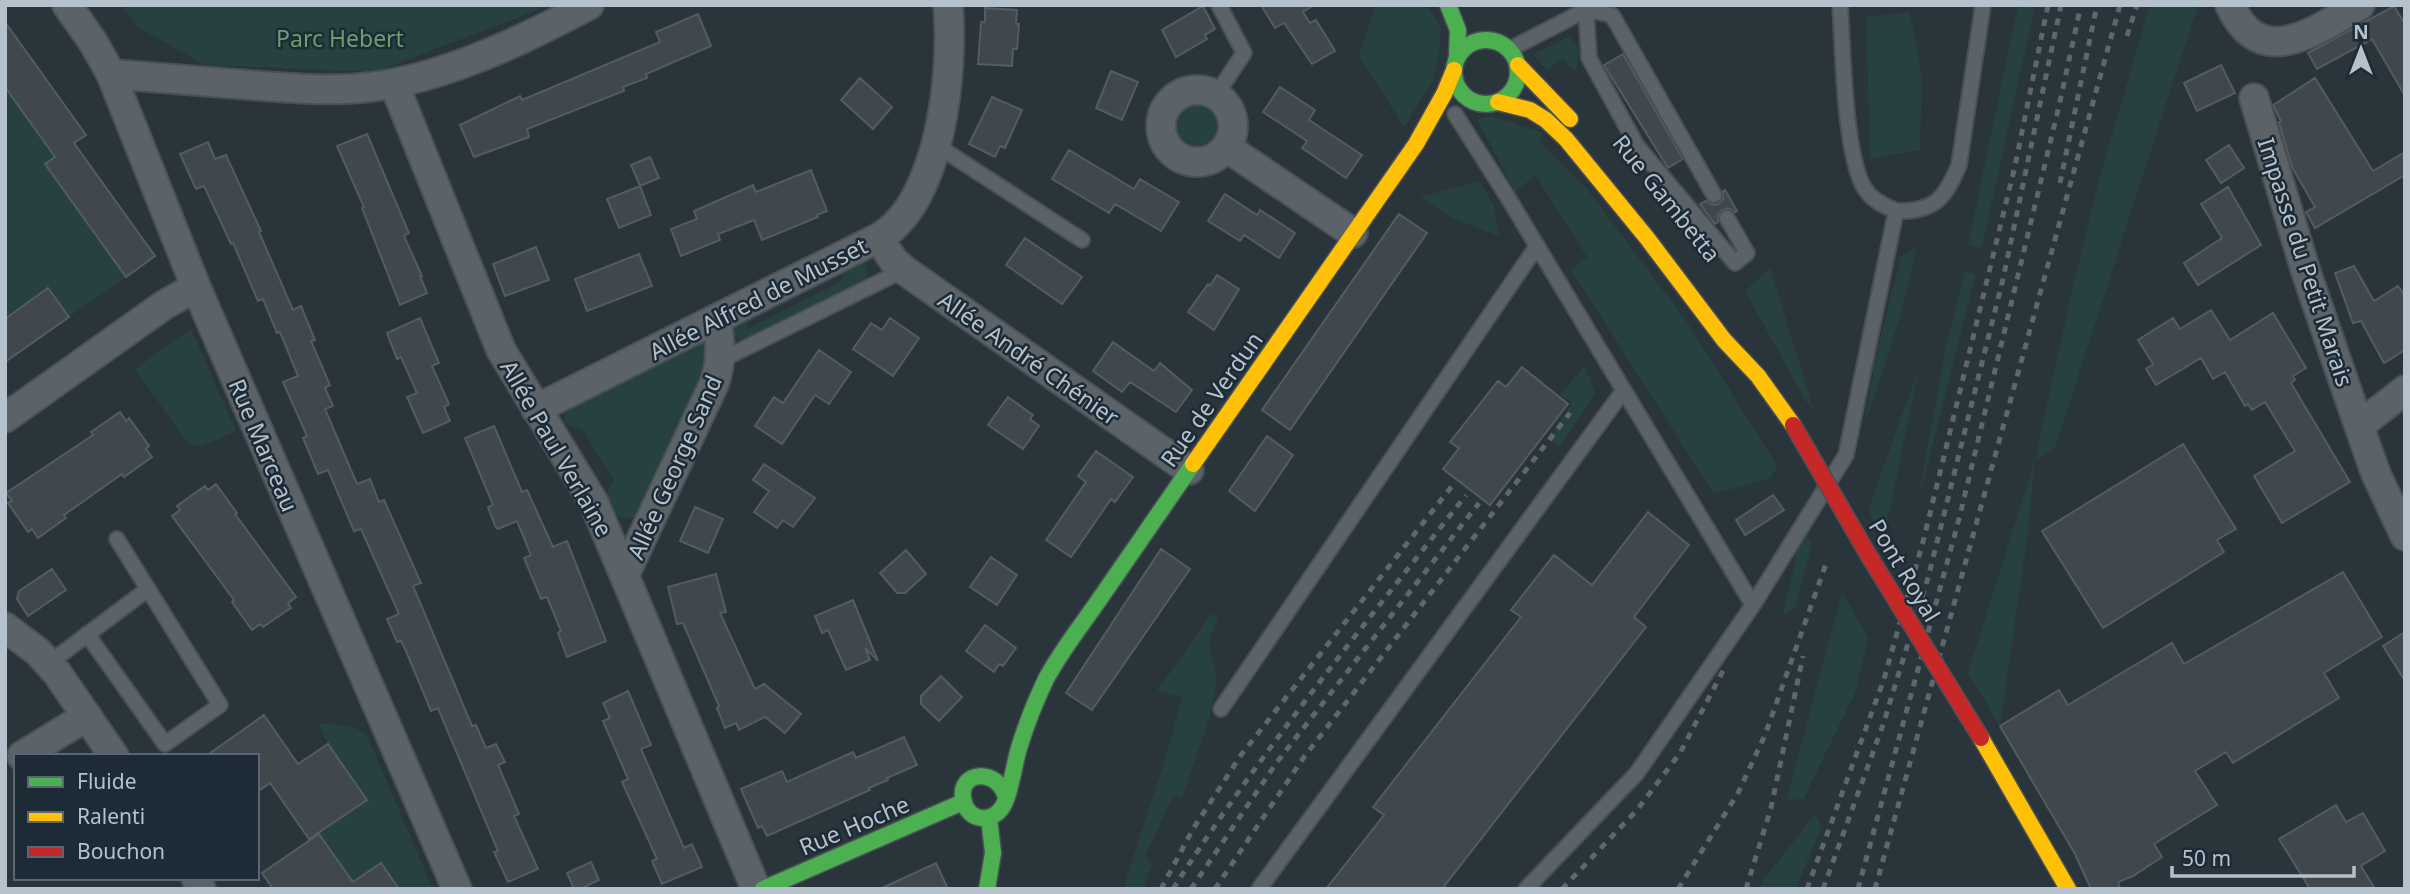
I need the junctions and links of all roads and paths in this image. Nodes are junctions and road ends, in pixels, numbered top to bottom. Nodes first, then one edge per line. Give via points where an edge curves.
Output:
1 (67, 5) edge
2 (589, 5) edge
3 (948, 5) edge
4 (1219, 5) edge
5 (1448, 5) edge
6 (1840, 5) edge
7 (1983, 5) edge
8 (2230, 5) edge
9 (2360, 5) edge
10 (1586, 10) junction
11 (1481, 22) dead end
12 (1504, 46) junction
13 (1456, 64) junction
14 (1518, 65) junction
15 (111, 74) junction
16 (394, 84) junction
17 (1216, 95) junction
18 (2254, 98) dead end
19 (1491, 103) junction
20 (1455, 114) junction
21 (1580, 129) dead end
22 (1416, 144) junction
23 (936, 145) junction
24 (1226, 147) junction
25 (1714, 195) dead end
26 (1896, 211) junction
27 (1727, 218) dead end
28 (1353, 233) junction
29 (878, 238) junction
30 (1082, 240) dead end
31 (1537, 246) junction
32 (904, 270) junction
33 (196, 287) junction
34 (716, 320) junction
35 (1733, 324) dead end
36 (721, 360) junction
37 (1758, 376) junction
38 (1623, 390) junction
39 (2405, 390) edge
40 (536, 409) junction
41 (5, 418) edge
42 (1793, 425) joint
43 (2359, 426) junction
44 (1189, 470) junction
45 (2405, 537) edge
46 (117, 539) dead end
47 (625, 574) junction
48 (148, 589) junction
49 (1753, 605) junction
50 (5, 627) edge
51 (87, 634) junction
52 (48, 664) junction
53 (1044, 681) junction
54 (1221, 709) dead end
55 (87, 716) junction
56 (1011, 720) dead end
57 (25, 754) edge
58 (113, 754) edge
59 (986, 758) dead end
60 (972, 779) junction
61 (1006, 798) junction
62 (963, 802) junction
63 (989, 818) junction
64 (457, 889) edge
65 (756, 889) edge
66 (763, 889) edge
67 (987, 889) edge
68 (1259, 889) edge
69 (1526, 889) edge
70 (2068, 889) edge

1 - 15 street, Rue Marceau
2 - 16 street via 474,58
3 - 23 street, Allée Alfred de Musset via 948,70
4 - 17 lane via 1244,53
5 - 13 main road via 1458,29
6 - 26 lane via 1854,166 1868,193
7 - 26 lane via 1959,166 1950,187 1927,208
8 - 9 street via 2251,34 2277,42 2295,40
10 - 12 lane
10 - 25 lane via 1612,15
10 - 27 lane via 1589,58 1637,146 1735,263 1747,253
11 - 12 main road
12 - 13 main road via 1477,40 1466,47
12 - 14 main road
13 - 19 main road via 1456,82 1462,93 1472,101
13 - 22 main road, Rue de Verdun
14 - 19 main road via 1516,85
14 - 21 main road, Rue Gambetta
15 - 16 street via 330,89
15 - 33 street, Rue Marceau
16 - 40 street, Allée Paul Verlaine via 501,351
17 - 24 street via 1233,118
17 - 24 street via 1198,89 1175,97 1162,115 1162,133 1170,149 1189,161 1207,161
18 - 43 street, Impasse du Petit Marais via 2306,272
19 - 20 main road, Rue de Verdun
19 - 37 main road, Rue Gambetta via 1530,110 1566,139 1724,340
20 - 22 main road, Rue de Verdun
20 - 31 lane
22 - 28 main road, Rue de Verdun
23 - 29 street, Allée Alfred de Musset via 913,203 896,226
23 - 30 lane
24 - 28 street
26 - 49 lane via 1846,455
28 - 44 main road, Rue de Verdun
29 - 32 street, Allée André Chénier
29 - 34 street, Allée Alfred de Musset
31 - 38 lane
31 - 54 lane
32 - 36 lane, Allée George Sand
32 - 44 street, Allée André Chénier
33 - 41 street
33 - 64 street, Rue Marceau
34 - 36 street, Allée George Sand
34 - 40 street, Allée Alfred de Musset
35 - 37 main road, Rue Gambetta
36 - 47 street, Allée George Sand via 710,395
37 - 42 main road, Rue Gambetta
38 - 49 lane
38 - 68 lane
39 - 43 street
40 - 47 street, Allée Paul Verlaine via 585,487
42 - 70 main road, Pont Royal, bridge
43 - 45 street, Impasse du Petit Marais
44 - 53 main road, Rue de Verdun
46 - 48 lane
47 - 65 street, Allée Paul Verlaine
48 - 51 lane
48 - 51 lane via 220,705 165,744
49 - 69 lane via 1637,773
50 - 52 street
51 - 52 lane
52 - 55 street
53 - 56 main road, Rue de Verdun
53 - 61 main road, Rue de Verdun
55 - 57 street
55 - 58 street
59 - 60 main road
60 - 61 main road via 993,778
60 - 62 main road via 964,789
61 - 63 main road via 1001,811
62 - 63 main road via 972,816
62 - 66 main road, Rue Hoche
63 - 67 main road via 993,853

